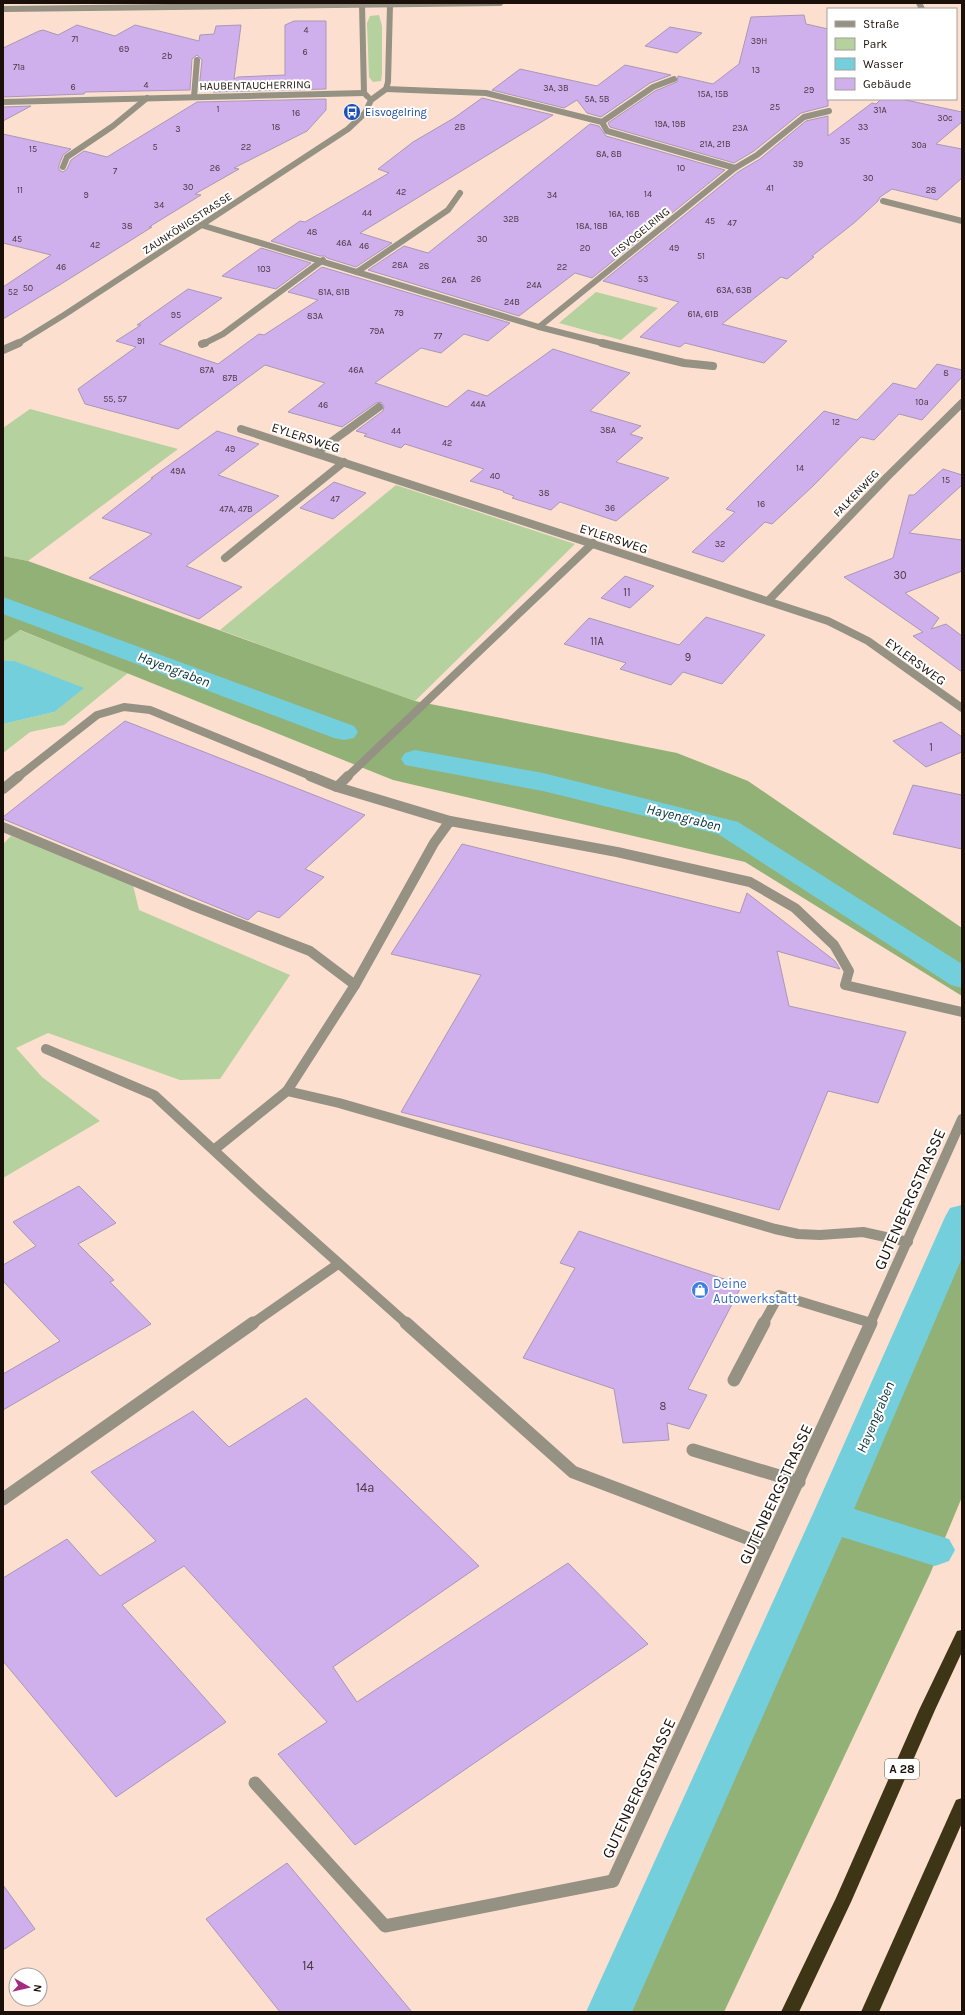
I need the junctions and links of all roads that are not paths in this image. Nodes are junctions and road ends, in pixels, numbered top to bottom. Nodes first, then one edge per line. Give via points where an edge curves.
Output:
1 (500, 3) edge
2 (362, 5) junction
3 (390, 5) junction
4 (3, 9) edge
5 (197, 60) dead end
6 (674, 79) dead end
7 (386, 89) junction
8 (364, 93) junction
9 (194, 97) junction
10 (147, 98) junction
11 (371, 100) junction
12 (3, 102) edge
13 (829, 110) dead end
14 (602, 122) junction
15 (62, 167) dead end
16 (735, 168) junction
17 (460, 193) dead end
18 (883, 201) dead end
19 (962, 214) edge
20 (959, 220) edge
21 (201, 225) junction
22 (323, 260) junction
23 (357, 272) junction
24 (539, 327) junction
25 (202, 344) dead end
26 (3, 350) edge
27 (713, 366) dead end
28 (962, 403) edge
29 (379, 407) dead end
30 (241, 429) dead end
31 (316, 453) junction
32 (344, 462) junction
33 (592, 543) junction
34 (225, 558) dead end
35 (768, 601) junction
36 (962, 708) edge
37 (337, 787) junction
38 (3, 789) edge
39 (450, 821) junction
40 (3, 826) edge
41 (354, 985) junction
42 (962, 1012) edge
43 (46, 1049) dead end
44 (287, 1091) junction
45 (962, 1119) edge
46 (214, 1149) junction
47 (908, 1242) junction
48 (338, 1264) junction
49 (871, 1323) junction
50 (734, 1380) dead end
51 (693, 1450) dead end
52 (799, 1482) junction
53 (3, 1499) edge
54 (768, 1546) junction
55 (962, 1636) edge
56 (255, 1783) dead end
57 (962, 1805) edge
58 (790, 2012) edge
59 (870, 2012) edge

1 - 3 street
2 - 3 street
2 - 4 street
2 - 8 street
3 - 7 street
5 - 9 street
6 - 14 street via 652,87
7 - 11 street, ZAUNKÖNIGSTRASSE
7 - 14 street via 466,90 486,93
8 - 9 street, HAUBENTAUCHERRING
8 - 11 street
9 - 10 street, HAUBENTAUCHERRING
10 - 12 street, HAUBENTAUCHERRING
10 - 15 street via 113,126 67,157
11 - 21 street, ZAUNKÖNIGSTRASSE via 365,113 348,129
13 - 16 street, EISVOGELRING via 804,117 757,155
14 - 16 street via 607,131
16 - 24 street, EISVOGELRING
17 - 23 street via 448,210
18 - 20 street
19 - 20 street
21 - 22 street
21 - 26 street, ZAUNKÖNIGSTRASSE via 25,340
22 - 23 street
22 - 25 street via 223,334
23 - 24 street
24 - 27 street via 684,363
28 - 35 street, FALKENWEG
29 - 31 street
30 - 31 street, EYLERSWEG
31 - 32 street, EYLERSWEG
32 - 33 street, EYLERSWEG
32 - 34 street
33 - 35 street, EYLERSWEG
33 - 37 street
35 - 36 street, EYLERSWEG via 828,621 868,641
37 - 38 street via 150,710 124,707 97,715
37 - 39 street
39 - 41 street via 434,842
39 - 42 street via 617,852 750,882 795,908 834,945 849,970 845,986
40 - 41 street via 191,905 310,951
41 - 44 street
43 - 46 street via 154,1095
44 - 46 street
44 - 47 street via 339,1103 775,1229 820,1235 863,1232
45 - 47 street, GUTENBERGSTRASSE
46 - 48 street
47 - 49 street, GUTENBERGSTRASSE
48 - 53 street
48 - 54 street via 573,1472
49 - 50 street via 779,1295
49 - 52 street, GUTENBERGSTRASSE
51 - 52 street
52 - 54 street, GUTENBERGSTRASSE
54 - 56 street, GUTENBERGSTRASSE via 613,1881 385,1926
55 - 58 highway, A 28 via 843,1902
57 - 59 highway

